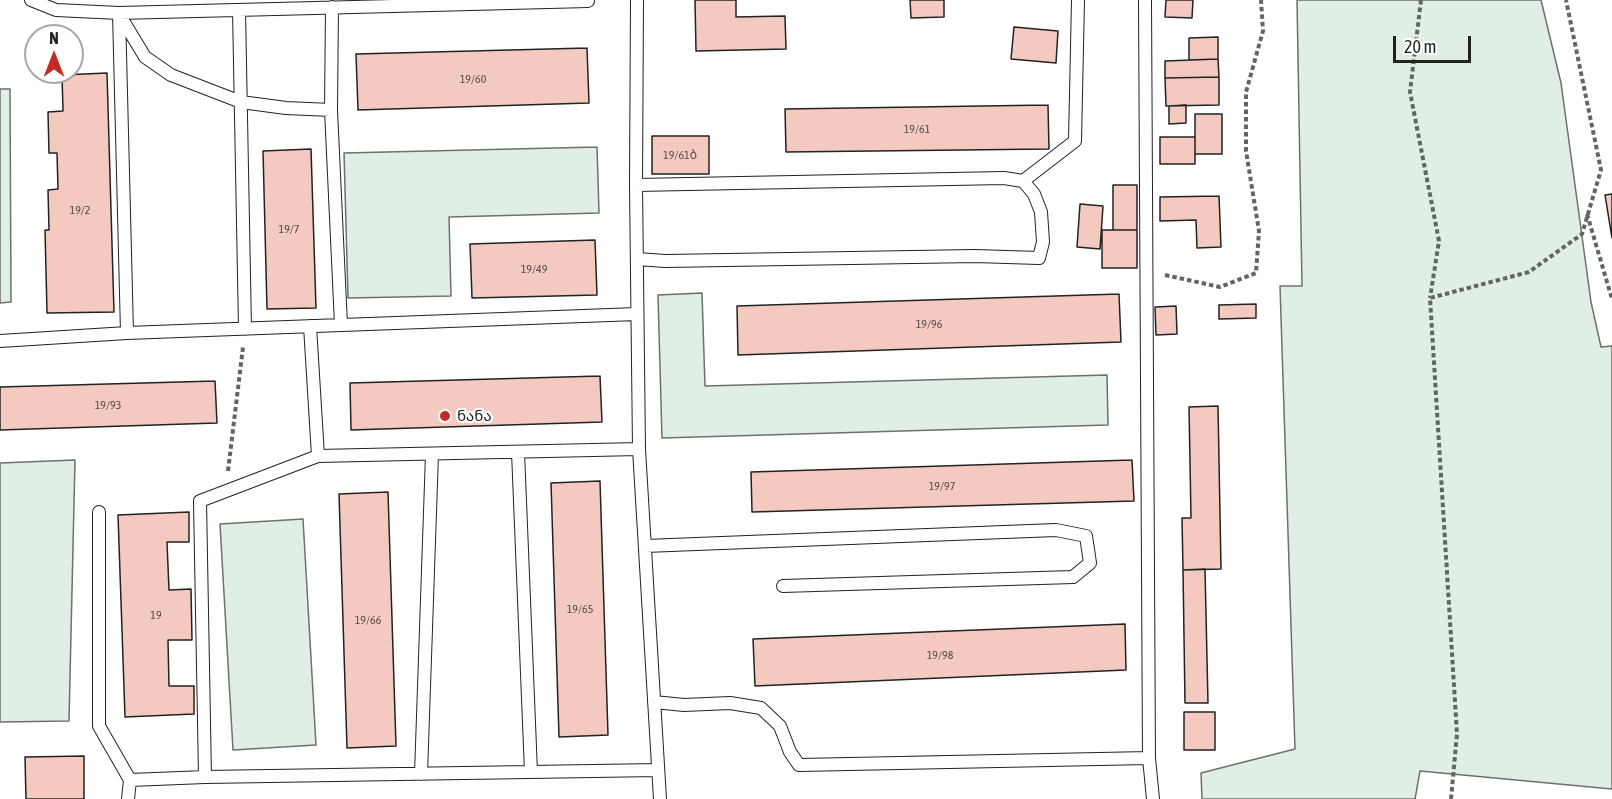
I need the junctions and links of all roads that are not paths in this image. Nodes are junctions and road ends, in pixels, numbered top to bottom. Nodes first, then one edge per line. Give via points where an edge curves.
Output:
1 (31, 0) edge
2 (637, 0) edge
3 (1078, 0) edge
4 (1145, 0) edge
5 (588, 1) edge
6 (332, 8) junction
7 (239, 10) junction
8 (119, 13) junction
9 (241, 102) junction
10 (331, 110) junction
11 (1023, 181) junction
12 (636, 185) junction
13 (637, 259) junction
14 (637, 314) junction
15 (341, 325) junction
16 (310, 326) junction
17 (245, 328) junction
18 (128, 333) junction
19 (0, 341) edge
20 (639, 449) junction
21 (518, 452) junction
22 (432, 454) junction
23 (318, 456) junction
24 (99, 512) dead end
25 (645, 546) junction
26 (783, 586) dead end
27 (654, 702) junction
28 (1149, 758) junction
29 (658, 770) junction
30 (531, 772) junction
31 (421, 774) junction
32 (205, 777) junction
33 (130, 780) junction
34 (128, 799) edge
35 (660, 799) edge
36 (1153, 799) edge

1 - 8 lane via 56,10
2 - 12 lane
3 - 11 lane via 1075,141
4 - 28 lane
5 - 6 lane
6 - 7 lane
6 - 10 lane
7 - 8 lane
7 - 9 lane
8 - 9 lane via 145,57 171,75
8 - 18 lane
9 - 10 lane
9 - 17 lane
10 - 15 lane
11 - 12 lane via 1004,178
11 - 13 lane via 1041,212 1043,242 1039,258
12 - 13 lane
13 - 14 lane
14 - 15 lane
14 - 20 lane
15 - 16 lane
16 - 17 lane
16 - 23 lane
17 - 18 lane
18 - 19 lane
20 - 21 lane
20 - 25 lane
21 - 22 lane
21 - 30 lane
22 - 23 lane
22 - 31 lane
23 - 32 lane via 200,501
24 - 33 lane via 99,726
25 - 26 lane via 1056,530 1086,536 1090,563 1073,577
25 - 27 lane
27 - 28 lane via 730,703 761,708 780,726 799,765
27 - 29 lane
28 - 36 lane
29 - 30 lane
29 - 35 lane
30 - 31 lane
31 - 32 lane
32 - 33 lane
33 - 34 lane

